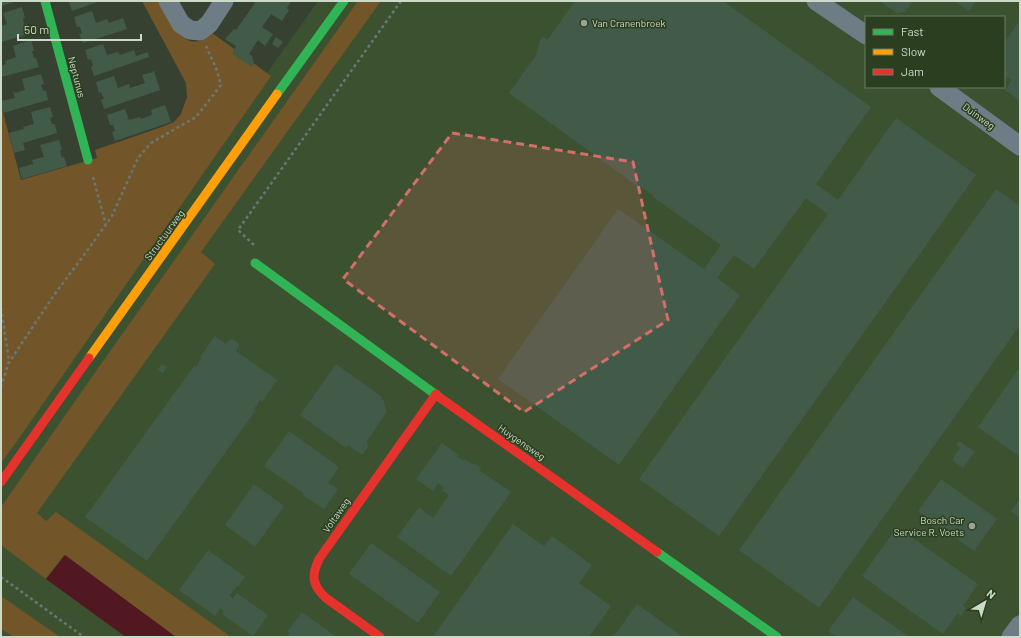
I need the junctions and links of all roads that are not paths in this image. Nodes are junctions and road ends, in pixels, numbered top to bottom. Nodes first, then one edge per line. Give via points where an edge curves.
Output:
1 (45, 1) edge
2 (168, 1) edge
3 (224, 1) edge
4 (344, 1) edge
5 (820, 2) edge
6 (865, 35) edge
7 (939, 88) edge
8 (1020, 146) edge
9 (88, 160) road end
10 (254, 263) road end
11 (436, 394) junction
12 (1, 482) edge
13 (1020, 625) edge
14 (380, 637) edge
15 (777, 637) edge
16 (1011, 637) edge

1 - 9 street, Neptunus
2 - 3 street via 181,24 190,30 200,31 209,24
4 - 12 street, Structuurweg
5 - 6 street
7 - 8 street, Duinweg
10 - 11 street, Huygensweg
11 - 14 street, Voltaweg via 315,566 313,576 319,592
11 - 15 street, Huygensweg
13 - 16 street

